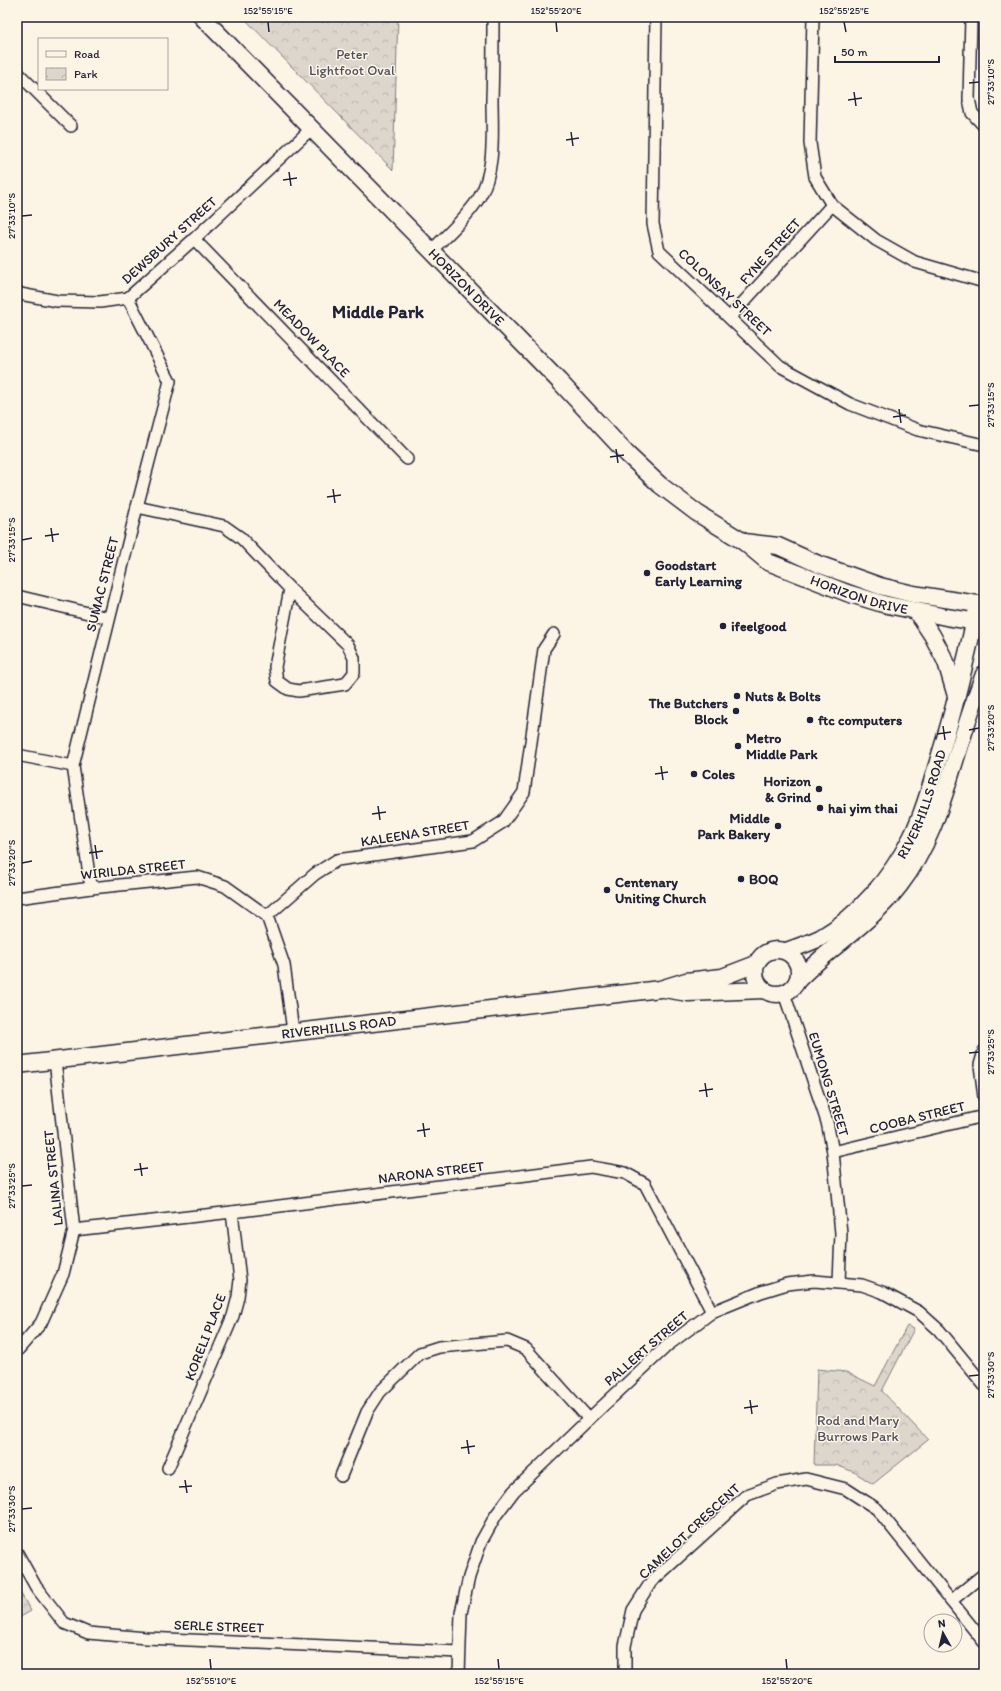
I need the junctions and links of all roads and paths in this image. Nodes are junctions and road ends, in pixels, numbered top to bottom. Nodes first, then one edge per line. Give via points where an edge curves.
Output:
1 (202, 17) edge
2 (493, 17) edge
3 (656, 17) edge
4 (813, 17) edge
5 (971, 17) edge
6 (17, 72) edge
7 (71, 126) dead end
8 (984, 126) edge
9 (312, 128) junction
10 (832, 205) junction
11 (194, 239) junction
12 (432, 250) junction
13 (984, 282) edge
14 (18, 296) edge
15 (128, 298) junction
16 (730, 317) junction
17 (984, 445) edge
18 (407, 458) dead end
19 (136, 507) junction
20 (744, 542) junction
21 (290, 589) junction
22 (17, 596) edge
23 (981, 605) edge
24 (916, 611) junction
25 (109, 618) junction
26 (979, 622) edge
27 (554, 634) dead end
28 (984, 676) edge
29 (956, 697) junction
30 (17, 755) edge
31 (73, 766) junction
32 (91, 888) junction
33 (17, 898) edge
34 (267, 916) junction
35 (786, 951) junction
36 (756, 964) junction
37 (798, 980) junction
38 (660, 989) junction
39 (764, 990) junction
40 (784, 993) junction
41 (293, 1031) junction
42 (984, 1051) edge
43 (55, 1060) junction
44 (17, 1065) edge
45 (984, 1097) edge
46 (984, 1116) edge
47 (834, 1152) junction
48 (232, 1212) junction
49 (74, 1230) junction
50 (839, 1282) junction
51 (712, 1312) junction
52 (17, 1351) edge
53 (984, 1385) edge
54 (589, 1419) junction
55 (168, 1468) dead end
56 (341, 1476) dead end
57 (17, 1554) edge
58 (984, 1574) edge
59 (951, 1601) junction
60 (984, 1642) edge
61 (459, 1652) junction
62 (459, 1674) edge
63 (625, 1674) edge

1 - 9 street, HORIZON DRIVE
2 - 12 street via 492,156 486,183 479,198
3 - 16 street, COLONSAY STREET via 653,224 659,251
4 - 10 street via 810,143 815,177
5 - 8 street via 969,99 972,113
6 - 7 street
9 - 11 street, DEWSBURY STREET
9 - 12 street, HORIZON DRIVE
10 - 13 street via 876,240 915,262
10 - 16 street, FYNE STREET
11 - 15 street, DEWSBURY STREET
11 - 18 street, MEADOW PLACE
12 - 20 street, HORIZON DRIVE via 628,455 660,485 697,513
14 - 15 street, DEWSBURY STREET via 57,301 100,302
15 - 19 street, SUMAC STREET via 170,381
16 - 17 street, COLONSAY STREET via 780,366 850,404 918,430
19 - 21 street via 224,526 241,538
19 - 25 street, SUMAC STREET
20 - 23 street, HORIZON DRIVE via 778,546 818,564 880,586
20 - 24 street, HORIZON DRIVE via 768,562 817,582 847,593
21 - 21 street via 348,645 354,658 354,673 346,684 299,691 288,689 277,681 275,667
22 - 25 street
23 - 26 street, RIVERHILLS ROAD
24 - 26 street, HORIZON DRIVE
24 - 29 street via 946,662
25 - 31 street, SUMAC STREET
26 - 29 street, RIVERHILLS ROAD
27 - 34 street, KALEENA STREET via 544,649 524,792 503,822 473,841 337,860 315,874
28 - 37 street, RIVERHILLS ROAD via 939,811 916,864 873,915
29 - 35 street, RIVERHILLS ROAD via 925,802 911,837 890,872 865,902 838,926 821,937
30 - 31 street
31 - 32 street, SUMAC STREET
32 - 33 street, WIRILDA STREET
32 - 34 street, WIRILDA STREET via 197,877 225,886
34 - 41 street via 284,965
35 - 36 street via 771,950
35 - 37 street via 797,962 800,970
36 - 38 street, RIVERHILLS ROAD via 722,977 686,981
36 - 39 street via 756,978
37 - 40 street via 792,989
38 - 39 street, RIVERHILLS ROAD via 688,993
38 - 41 street, RIVERHILLS ROAD
39 - 40 street via 777,994
40 - 47 street, EUMONG STREET via 827,1122
41 - 43 street, RIVERHILLS ROAD
42 - 45 street via 980,1065
43 - 44 street, RIVERHILLS ROAD
43 - 49 street, LALINA STREET
46 - 47 street, COOBA STREET
47 - 50 street, EUMONG STREET via 841,1233
48 - 49 street, NARONA STREET
48 - 51 street, NARONA STREET via 591,1168 625,1173 645,1184
48 - 55 street, KORELI PLACE via 240,1280 233,1316
49 - 52 street, LALINA STREET via 63,1274 41,1323
50 - 51 street, PALLERT STREET via 787,1284
50 - 53 street, PALLERT STREET via 862,1285 882,1292 919,1312 939,1330
51 - 54 street, PALLERT STREET via 668,1345
54 - 56 street via 526,1349 507,1341 439,1347 420,1353 380,1392 367,1412
54 - 61 street, PALLERT STREET via 514,1492 492,1522 481,1542 469,1577 461,1613
57 - 61 street, SERLE STREET via 36,1587 64,1623 88,1633
58 - 59 street
59 - 60 street, CAMELOT CRESCENT
59 - 63 street, CAMELOT CRESCENT via 877,1509 846,1488 806,1479 777,1484 747,1495 651,1582 633,1610 625,1646
61 - 62 street, PALLERT STREET

